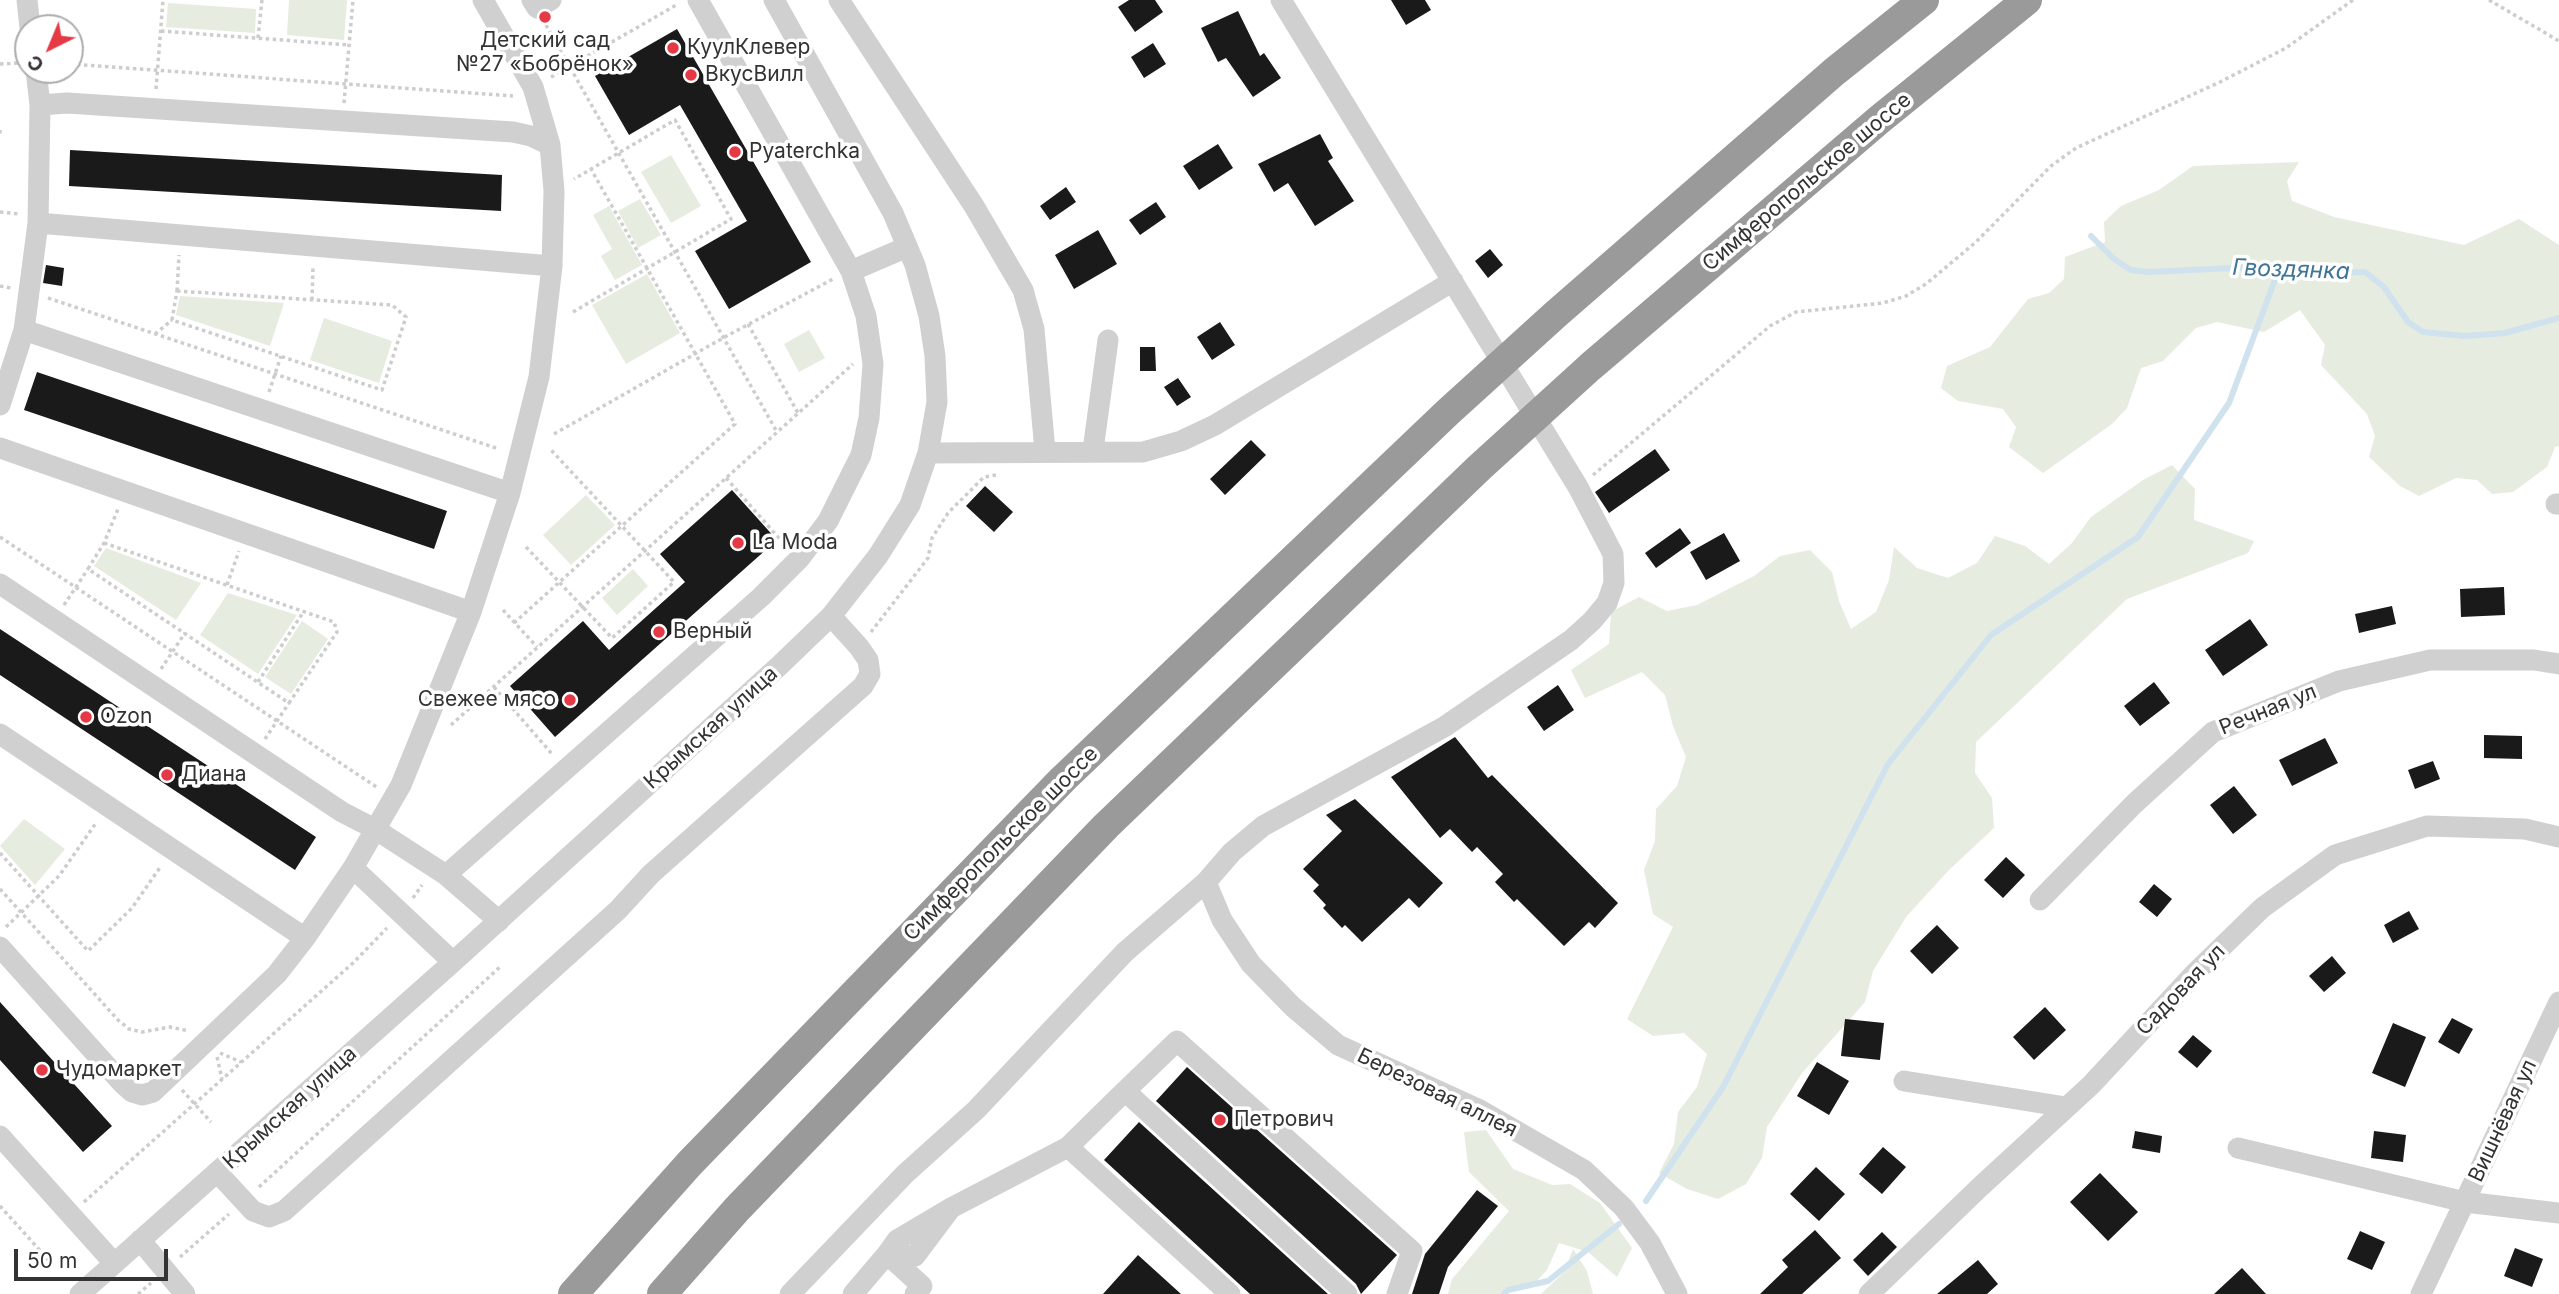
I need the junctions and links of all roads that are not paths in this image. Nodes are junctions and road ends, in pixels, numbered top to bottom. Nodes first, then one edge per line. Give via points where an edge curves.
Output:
1 (483, 0) edge
2 (532, 0) edge
3 (551, 0) edge
4 (698, 0) edge
5 (774, 0) edge
6 (839, 0) edge
7 (1281, 0) edge
8 (1924, 0) edge
9 (2027, 0) edge
10 (38, 84) edge
11 (40, 105) junction
12 (550, 145) junction
13 (38, 223) junction
14 (907, 247) junction
15 (552, 266) junction
16 (841, 275) junction
17 (1453, 281) junction
18 (24, 330) junction
19 (1108, 340) dead end
20 (0, 405) edge
21 (0, 447) edge
22 (1093, 450) junction
23 (1045, 451) junction
24 (928, 453) junction
25 (510, 493) junction
26 (0, 584) edge
27 (471, 612) junction
28 (831, 616) junction
29 (2559, 664) edge
30 (0, 734) edge
31 (375, 829) junction
32 (2559, 837) edge
33 (353, 868) junction
34 (438, 869) junction
35 (1206, 882) junction
36 (2040, 900) dead end
37 (499, 921) junction
38 (305, 938) junction
39 (0, 947) edge
40 (453, 962) junction
41 (2559, 1002) edge
42 (1905, 1081) dead end
43 (1125, 1091) junction
44 (2066, 1108) junction
45 (0, 1136) edge
46 (1069, 1147) junction
47 (2238, 1148) dead end
48 (218, 1172) junction
49 (2465, 1202) junction
50 (2559, 1213) edge
51 (140, 1240) junction
52 (887, 1254) junction
53 (114, 1263) junction
54 (80, 1294) edge
55 (184, 1294) edge
56 (573, 1294) edge
57 (662, 1294) edge
58 (790, 1294) edge
59 (852, 1294) edge
60 (915, 1294) edge
61 (1230, 1294) edge
62 (1347, 1294) edge
63 (1397, 1294) edge
64 (1677, 1294) edge
65 (1869, 1294) edge
66 (2421, 1294) edge

1 - 12 street via 533,87
2 - 3 street via 537,8
4 - 16 street
5 - 14 street, Крымская улица via 893,213
6 - 23 street via 974,206 1023,290 1034,329
7 - 17 street
8 - 56 highway, Симферопольское шоссе via 1834,72 1556,314 1063,779 690,1163
9 - 57 highway, Симферопольское шоссе via 1880,119 1480,467 1106,826 737,1209
10 - 11 street
11 - 12 street via 67,103 513,132
11 - 13 street
12 - 15 street
13 - 15 street
13 - 18 street
14 - 16 street
14 - 24 street, Крымская улица via 929,316 935,356 937,402
15 - 25 street via 539,377
16 - 34 street via 866,316 863,364 869,418 861,455 828,521 761,597
17 - 22 street via 1181,441 1143,452
17 - 35 street via 1578,487 1613,554 1614,583 1607,603 1571,640 1444,727 1264,826 1232,852
18 - 20 street
18 - 25 street
19 - 22 street
21 - 27 street
22 - 23 street
23 - 24 street
24 - 28 street, Крымская улица via 910,505 878,556
25 - 27 street
26 - 31 street via 342,812
27 - 31 street via 401,785
28 - 37 street, Крымская улица
28 - 48 street via 868,660 870,674 863,686 651,874 618,910 284,1211 268,1217 253,1211
29 - 36 street, Речная ул via 2430,660 2339,681 2213,732
30 - 38 street
31 - 33 street
31 - 34 street
32 - 44 street, Садовая ул via 2525,829 2427,826 2335,855 2262,908
33 - 38 street
33 - 40 street
34 - 37 street
35 - 58 street via 1125,952 976,1110 905,1174
35 - 64 street, Березовая аллея via 1222,920 1251,964 1293,1007 1338,1045 1480,1110 1584,1170 1625,1208
37 - 40 street, Крымская улица
38 - 39 street via 277,974 153,1092 142,1095 132,1092
40 - 48 street, Крымская улица
41 - 49 street, Вишнёвая ул
42 - 44 street
43 - 46 street
43 - 62 street
43 - 63 street via 1177,1041 1412,1251
44 - 65 street, Садовая ул
45 - 53 street
46 - 52 street via 951,1208 915,1256
46 - 61 street
47 - 49 street
48 - 51 street, Крымская улица
49 - 50 street, Вишнёвая ул
49 - 66 street, Вишнёвая ул
51 - 53 street, Крымская улица
51 - 55 street
52 - 59 street
52 - 60 street via 922,1286
53 - 54 street, Крымская улица

